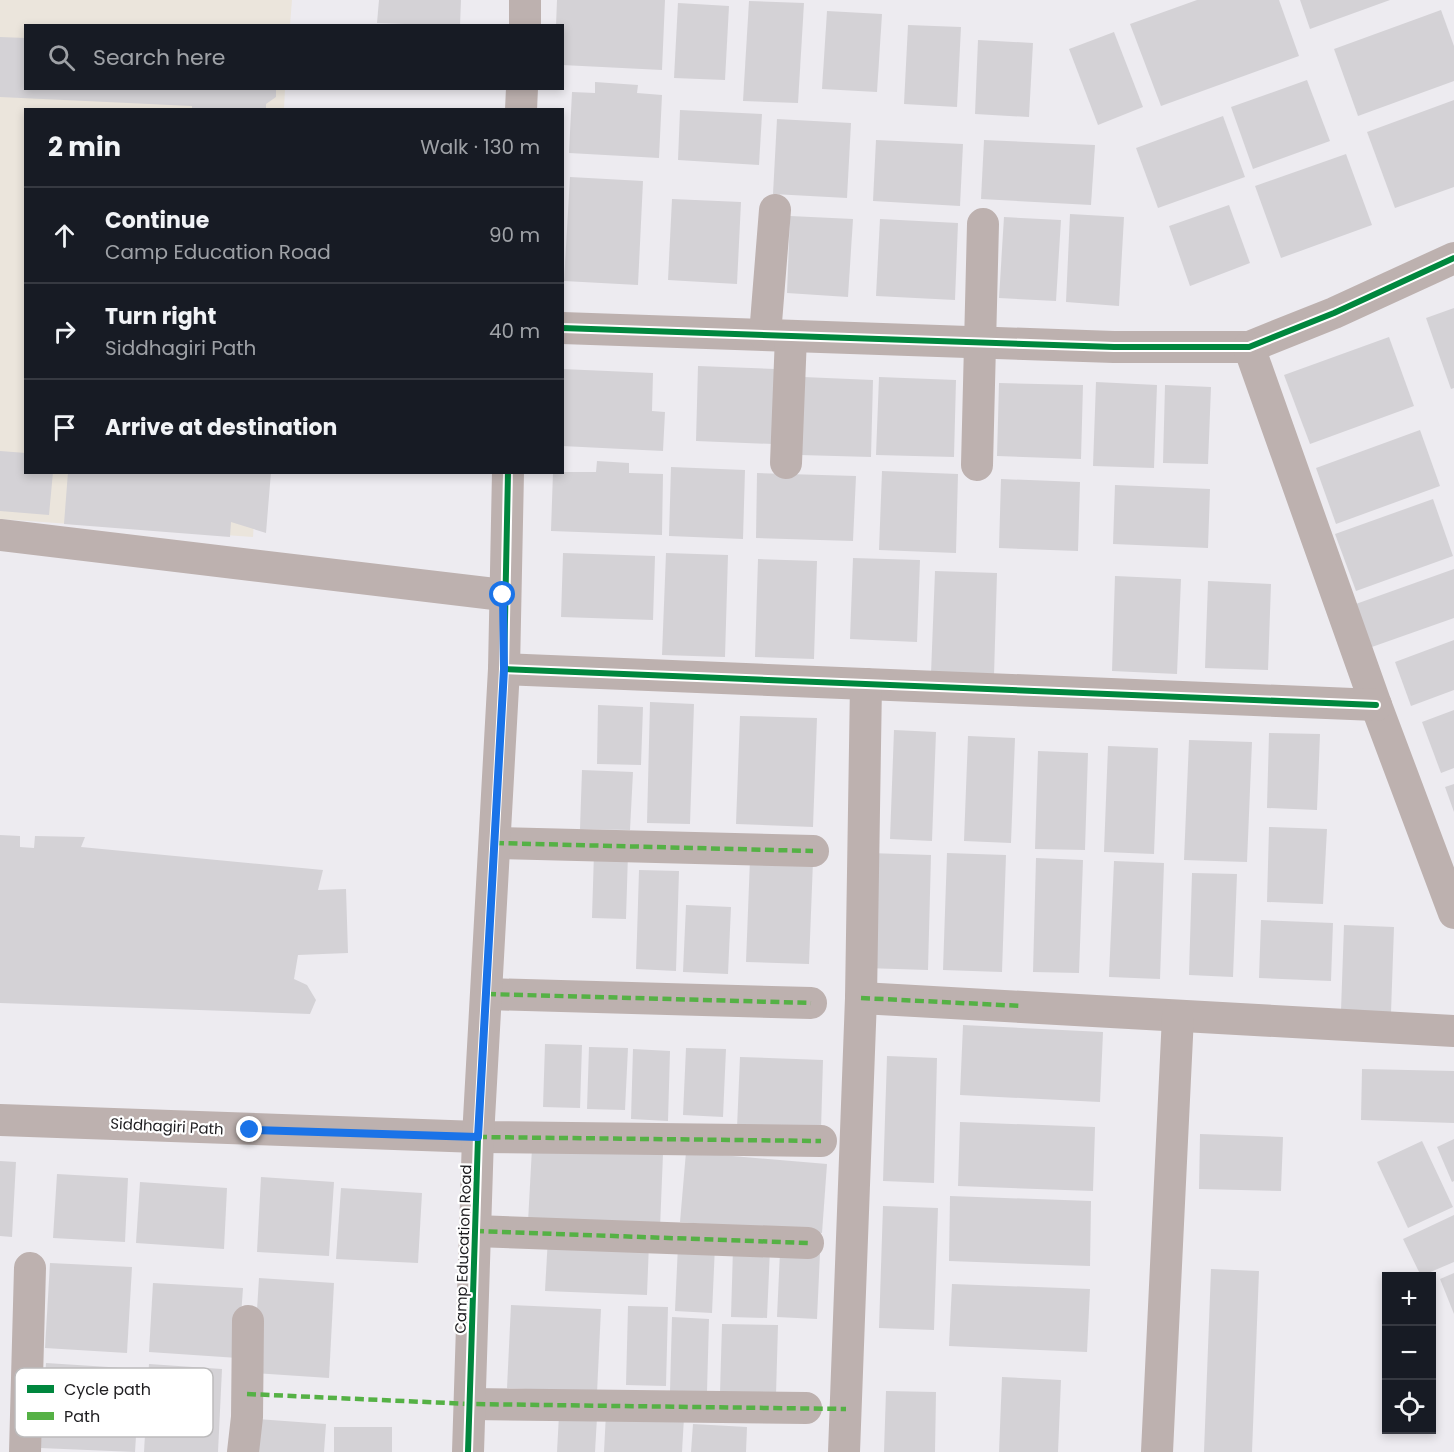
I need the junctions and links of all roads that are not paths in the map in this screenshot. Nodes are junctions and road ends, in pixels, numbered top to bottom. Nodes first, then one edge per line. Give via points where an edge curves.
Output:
1 (525, 0) edge
2 (525, 24) edge
3 (522, 90) edge
4 (521, 108) edge
5 (775, 210) dead end
6 (983, 224) dead end
7 (1454, 258) edge
8 (564, 328) edge
9 (778, 336) junction
10 (982, 343) junction
11 (1249, 346) junction
12 (786, 463) dead end
13 (977, 465) dead end
14 (508, 474) edge
15 (0, 536) edge
16 (503, 595) junction
17 (504, 669) junction
18 (866, 684) junction
19 (1376, 705) junction
20 (495, 843) junction
21 (813, 851) dead end
22 (1454, 913) edge
23 (487, 993) junction
24 (861, 998) junction
25 (811, 1003) dead end
26 (1178, 1016) junction
27 (1454, 1031) edge
28 (0, 1120) edge
29 (478, 1137) junction
30 (820, 1141) dead end
31 (475, 1231) junction
32 (808, 1243) dead end
33 (30, 1268) dead end
34 (248, 1321) dead end
35 (27, 1368) edge
36 (470, 1404) junction
37 (806, 1408) dead end
38 (25, 1437) edge
39 (25, 1452) edge
40 (243, 1452) edge
41 (468, 1452) edge
42 (844, 1452) edge
43 (1157, 1452) edge

1 - 2 street
3 - 4 street
5 - 9 street
6 - 10 street
7 - 11 street via 1334,314
8 - 9 street
9 - 10 street
9 - 12 street
10 - 11 street
10 - 13 street
11 - 19 street
14 - 16 street, Camp Education Road
15 - 16 street
16 - 17 street, Camp Education Road
17 - 18 street
17 - 20 street, Camp Education Road
18 - 19 street
18 - 24 street
19 - 22 street
20 - 21 street
20 - 23 street, Camp Education Road
23 - 25 street
23 - 29 street, Camp Education Road
24 - 26 street
24 - 42 street
26 - 27 street
26 - 43 street
28 - 29 street, Siddhagiri Path
29 - 30 street, Siddhagiri Path
29 - 31 street, Camp Education Road
31 - 32 street
31 - 36 street, Camp Education Road
33 - 35 street
34 - 40 street
36 - 37 street
36 - 41 street, Camp Education Road
38 - 39 street

